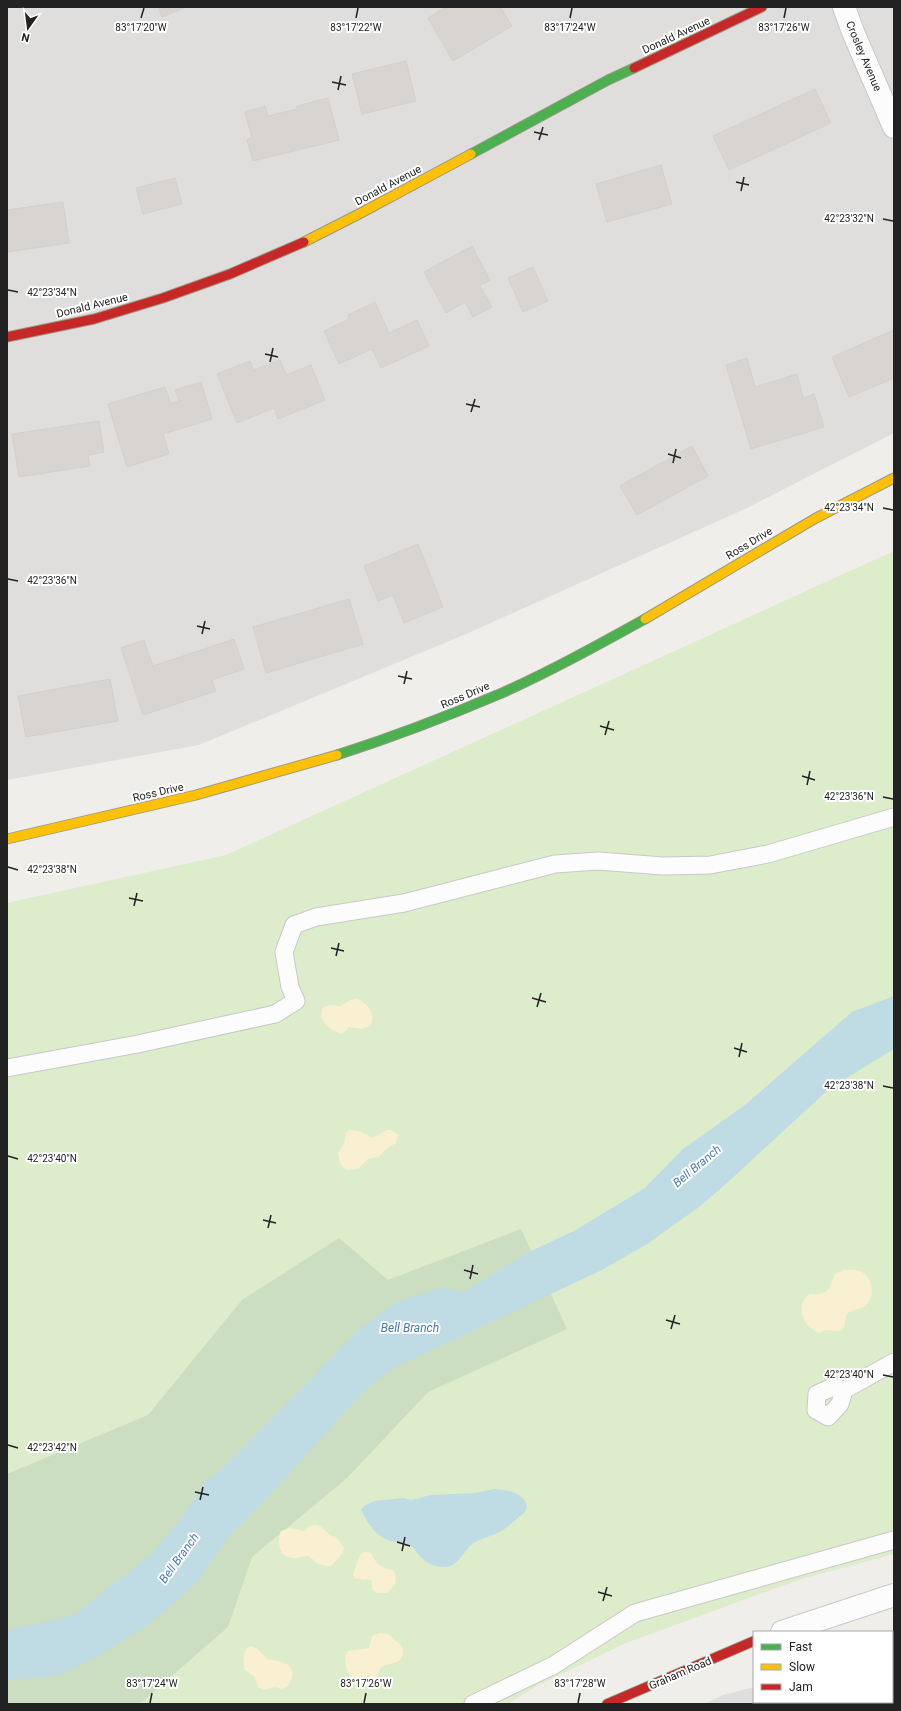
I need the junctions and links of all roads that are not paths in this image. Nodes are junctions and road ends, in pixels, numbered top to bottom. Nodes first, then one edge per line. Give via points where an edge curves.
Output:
1 (762, 7) edge
2 (844, 7) edge
3 (894, 127) edge
4 (7, 337) edge
5 (894, 478) edge
6 (894, 817) edge
7 (7, 839) edge
8 (7, 1068) edge
9 (894, 1362) edge
10 (844, 1390) dead end
11 (894, 1540) edge
12 (894, 1595) edge
13 (785, 1631) edge
14 (753, 1642) edge
15 (473, 1704) edge
16 (607, 1704) edge

1 - 4 street, Donald Avenue via 608,80 295,246 230,274 162,298 94,319
2 - 3 street, Crosley Avenue
5 - 7 street, Ross Drive via 797,528 612,637 505,691 452,714 347,752 214,791
6 - 8 lane via 768,854 710,865 663,866 598,861 555,864 404,903 316,917 294,925 284,952 290,987 296,1001 275,1014 138,1044
9 - 10 lane
11 - 15 lane via 635,1612 554,1665
12 - 13 street
14 - 16 street, Graham Road

